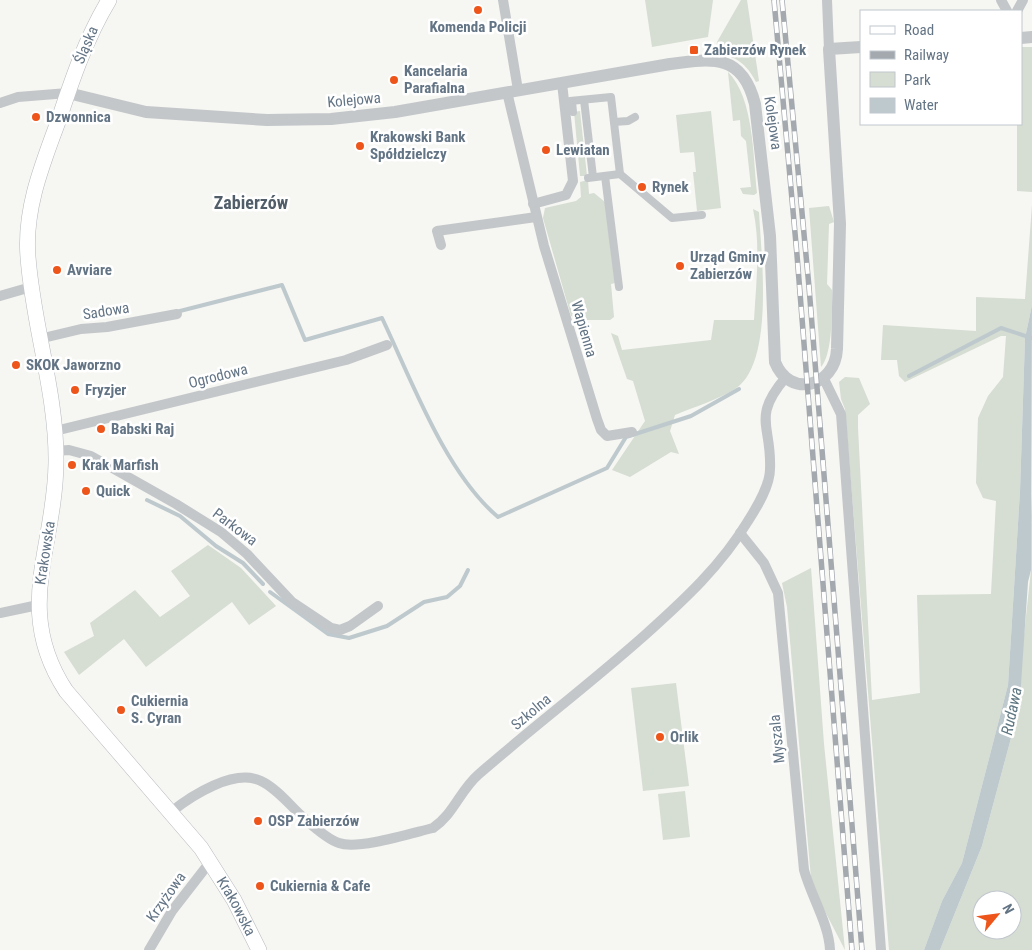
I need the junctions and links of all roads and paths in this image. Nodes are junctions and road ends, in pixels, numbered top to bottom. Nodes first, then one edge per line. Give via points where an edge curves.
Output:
1 (109, 0) edge
2 (503, 0) edge
3 (827, 0) edge
4 (860, 47) edge
5 (829, 49) junction
6 (562, 83) junction
7 (513, 91) junction
8 (68, 93) junction
9 (584, 100) junction
10 (0, 103) edge
11 (573, 112) dead end
12 (635, 117) dead end
13 (614, 122) junction
14 (620, 174) junction
15 (606, 176) junction
16 (532, 204) junction
17 (702, 215) dead end
18 (536, 217) junction
19 (441, 245) dead end
20 (31, 287) junction
21 (619, 287) dead end
22 (0, 296) edge
23 (177, 314) dead end
24 (39, 339) junction
25 (387, 345) dead end
26 (786, 377) junction
27 (824, 379) junction
28 (55, 431) junction
29 (632, 432) dead end
30 (56, 451) junction
31 (740, 533) junction
32 (38, 605) junction
33 (378, 606) dead end
34 (0, 613) edge
35 (171, 812) junction
36 (210, 862) junction
37 (149, 950) edge
38 (259, 950) edge
39 (830, 950) edge
40 (880, 950) edge

1 - 8 main road, Śląska via 88,38
2 - 7 street, Wapienna
3 - 5 street
4 - 5 street
5 - 27 street via 840,216 839,290 837,357 833,369
6 - 7 street, Kolejowa
6 - 16 street via 573,181 566,195
6 - 26 street, Kolejowa via 707,59 728,63 743,75 752,91 756,114 770,236 774,356
7 - 8 street, Kolejowa via 395,112 331,119 267,120 146,112
7 - 16 street, Wapienna
8 - 10 street via 18,97
8 - 20 main road, Krakowska via 31,210 27,242
9 - 11 street via 571,101
9 - 13 street via 611,97
9 - 15 street via 590,178
12 - 13 street
13 - 14 street
14 - 15 street
14 - 17 street via 672,218
15 - 21 street
16 - 18 street, Wapienna
18 - 19 street via 437,231
18 - 29 street, Wapienna via 601,430 607,436
20 - 22 street
20 - 24 main road, Krakowska
23 - 24 street, Sadowa
24 - 28 main road, Krakowska
25 - 28 street, Ogrodowa via 346,360
26 - 27 street via 799,384 813,384
26 - 31 street, Szkolna via 769,399 765,410 769,477
27 - 40 street via 838,406 842,424
28 - 30 main road, Krakowska
30 - 32 main road, Krakowska via 53,502
30 - 33 street, Parkowa via 69,450 91,456 221,532 247,554 292,602 331,628 340,630 350,626
31 - 35 street, Szkolna via 722,560 689,597 597,678 477,775 452,811 433,828 359,844 338,843 314,827 273,789 253,779 217,784 192,796
31 - 39 street, Myszala via 764,563 778,593 804,870 810,893 824,922
32 - 34 street
32 - 35 main road, Krakowska via 44,646 56,676
35 - 36 main road, Krakowska
36 - 37 street, Krzyżowa via 172,911
36 - 38 main road, Krakowska

